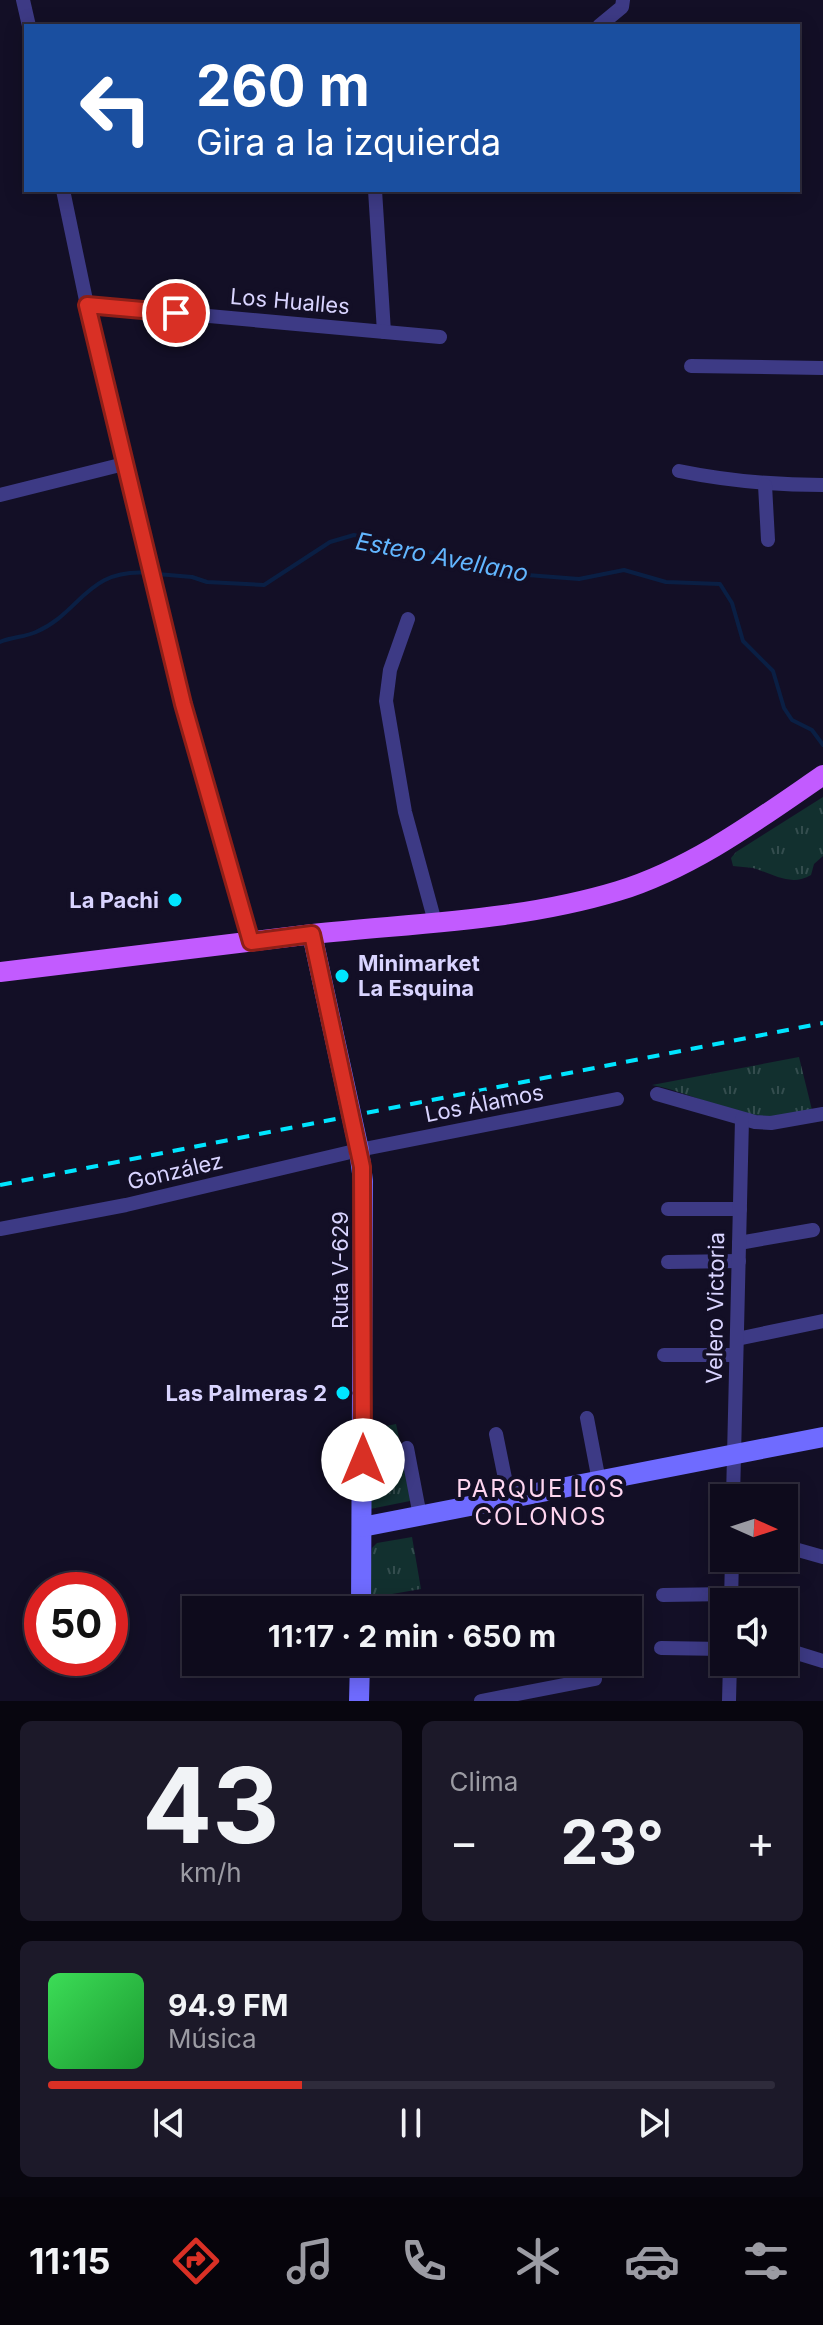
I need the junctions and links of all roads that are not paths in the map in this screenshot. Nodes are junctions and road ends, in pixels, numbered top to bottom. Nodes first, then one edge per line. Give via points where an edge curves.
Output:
1 (23, 0) edge
2 (623, 0) edge
3 (29, 24) edge
4 (601, 24) edge
5 (63, 192) edge
6 (375, 192) edge
7 (87, 305) junction
8 (384, 332) junction
9 (440, 337) dead end
10 (691, 366) dead end
11 (823, 368) edge
12 (124, 464) junction
13 (679, 471) dead end
14 (765, 485) junction
15 (823, 485) edge
16 (0, 495) edge
17 (768, 540) dead end
18 (408, 619) dead end
19 (821, 776) edge
20 (435, 922) junction
21 (312, 934) junction
22 (251, 942) junction
23 (0, 972) edge
24 (657, 1094) dead end
25 (617, 1099) dead end
26 (823, 1114) edge
27 (742, 1119) junction
28 (359, 1150) junction
29 (668, 1209) dead end
30 (740, 1209) junction
31 (0, 1229) edge
32 (813, 1230) dead end
33 (739, 1243) junction
34 (739, 1261) junction
35 (668, 1262) dead end
36 (823, 1321) edge
37 (737, 1339) junction
38 (664, 1355) dead end
39 (736, 1355) junction
40 (587, 1418) dead end
41 (496, 1434) dead end
42 (823, 1437) edge
43 (407, 1448) dead end
44 (734, 1454) junction
45 (599, 1481) junction
46 (733, 1484) edge
47 (509, 1498) junction
48 (420, 1516) junction
49 (362, 1527) junction
50 (798, 1550) edge
51 (823, 1557) edge
52 (663, 1595) dead end
53 (361, 1596) edge
54 (710, 1597) edge
55 (661, 1648) dead end
56 (710, 1649) edge
57 (798, 1653) edge
58 (823, 1661) edge
59 (360, 1676) edge
60 (730, 1676) edge
61 (595, 1679) dead end
62 (359, 1701) edge
63 (481, 1701) edge
64 (729, 1701) edge

1 - 3 street
2 - 4 street
5 - 7 street
6 - 8 street
7 - 8 street, Los Hualles
7 - 12 street
8 - 9 street, Los Hualles
10 - 11 street
12 - 16 street
12 - 22 street via 183,704
13 - 14 street
14 - 15 street
14 - 17 street
18 - 20 street via 390,670 386,701 405,812
19 - 20 main road via 681,866 620,890 556,906
20 - 21 main road
21 - 22 main road
21 - 28 main road, Ruta V-629
22 - 23 main road
24 - 27 street
25 - 28 street, Los Álamos
26 - 27 street via 771,1123
27 - 30 street, Velero Victoria
28 - 31 street, González
28 - 49 main road, Ruta V-629
29 - 30 street
30 - 33 street, Velero Victoria
32 - 33 street
33 - 34 street, Velero Victoria
34 - 35 street
34 - 37 street, Velero Victoria
36 - 37 street
37 - 39 street, Velero Victoria
38 - 39 street
39 - 44 street, Velero Victoria
40 - 45 street
41 - 47 street
42 - 44 main road
43 - 48 street
44 - 45 main road
44 - 46 street, Velero Victoria
45 - 47 main road
47 - 48 main road
48 - 49 main road
49 - 53 main road, Ruta V-629
50 - 51 street
52 - 54 street
55 - 56 street
57 - 58 street
59 - 62 main road
60 - 64 street
61 - 63 street

